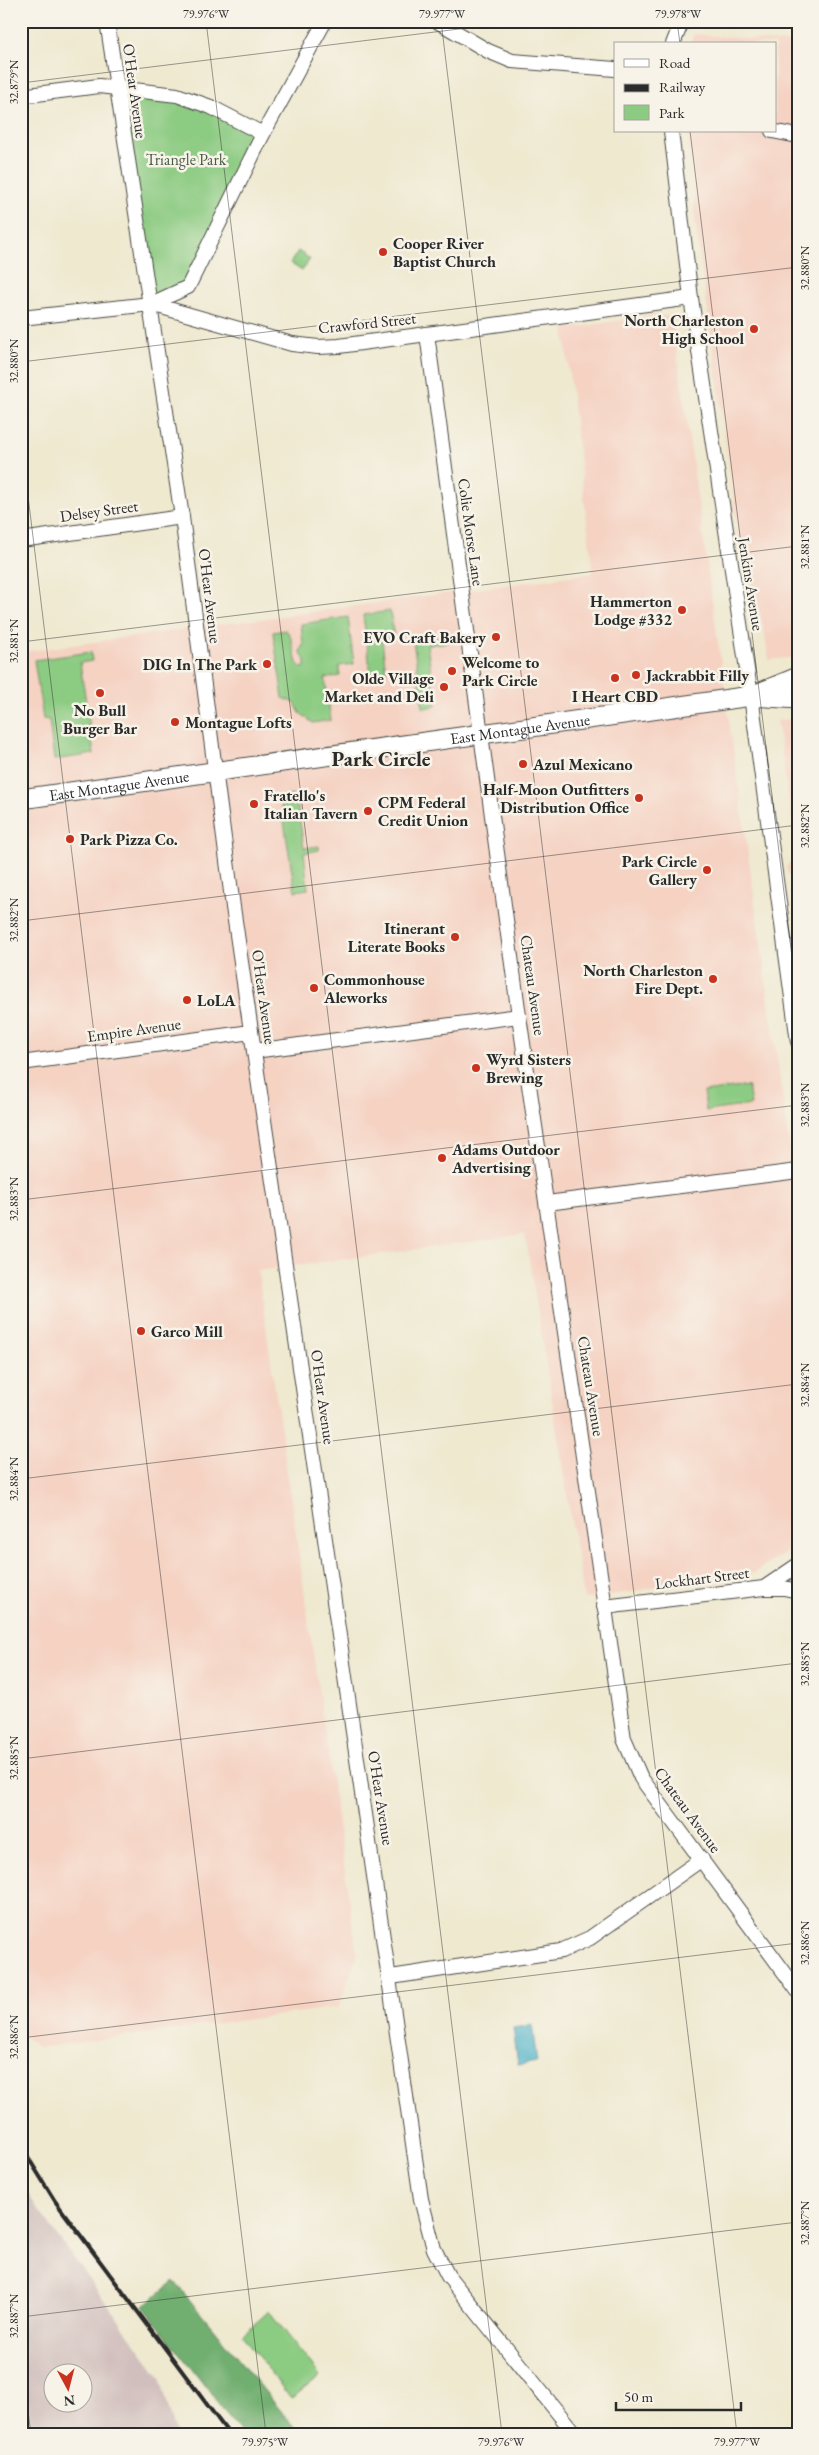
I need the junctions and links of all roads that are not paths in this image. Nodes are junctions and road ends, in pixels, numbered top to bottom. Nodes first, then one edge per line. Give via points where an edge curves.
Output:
1 (107, 21) edge
2 (325, 21) edge
3 (437, 21) edge
4 (682, 21) edge
5 (674, 42) edge
6 (614, 69) edge
7 (116, 87) junction
8 (21, 96) edge
9 (671, 132) edge
10 (776, 132) edge
11 (263, 134) junction
12 (798, 136) edge
13 (691, 298) junction
14 (150, 304) junction
15 (21, 318) edge
16 (427, 334) junction
17 (182, 517) junction
18 (21, 540) edge
19 (798, 677) edge
20 (751, 696) junction
21 (798, 700) edge
22 (481, 734) junction
23 (216, 771) junction
24 (21, 799) edge
25 (519, 1016) junction
26 (252, 1032) junction
27 (798, 1042) edge
28 (254, 1051) junction
29 (21, 1063) edge
30 (798, 1171) edge
31 (547, 1203) junction
32 (798, 1566) edge
33 (764, 1588) junction
34 (798, 1591) edge
35 (604, 1607) junction
36 (702, 1858) junction
37 (390, 1977) junction
38 (798, 1991) edge
39 (575, 2434) edge

1 - 7 street, O'Hear Avenue
2 - 11 street
3 - 6 street via 512,61
4 - 5 street
7 - 8 street via 92,86
7 - 11 street via 196,101
7 - 14 street, O'Hear Avenue
9 - 13 street, Jenkins Avenue
10 - 12 street
11 - 14 street via 188,287
13 - 16 street, Crawford Street
13 - 20 street, Jenkins Avenue
14 - 15 street, Crawford Street
14 - 16 street, Crawford Street via 292,344 318,347
14 - 17 street, O'Hear Avenue
16 - 22 street, Colie Morse Lane
17 - 18 street, Delsey Street
17 - 23 street, O'Hear Avenue
19 - 20 street, East Montague Avenue
20 - 21 street, East Montague Avenue
20 - 22 street, East Montague Avenue
20 - 27 street, Jenkins Avenue
22 - 23 street, East Montague Avenue
22 - 25 street, Chateau Avenue
23 - 24 street, East Montague Avenue
23 - 26 street, O'Hear Avenue
25 - 28 street
25 - 31 street, Chateau Avenue
26 - 28 street, O'Hear Avenue
26 - 29 street, Empire Avenue
28 - 37 street, O'Hear Avenue
30 - 31 street
31 - 35 street, Chateau Avenue
32 - 33 street, Lockhart Street
33 - 34 street
33 - 35 street, Lockhart Street
35 - 36 street, Chateau Avenue via 624,1739 641,1778
36 - 37 street via 590,1938 561,1951
36 - 38 street, Chateau Avenue
37 - 39 street, O'Hear Avenue via 421,2199 434,2249 448,2276

